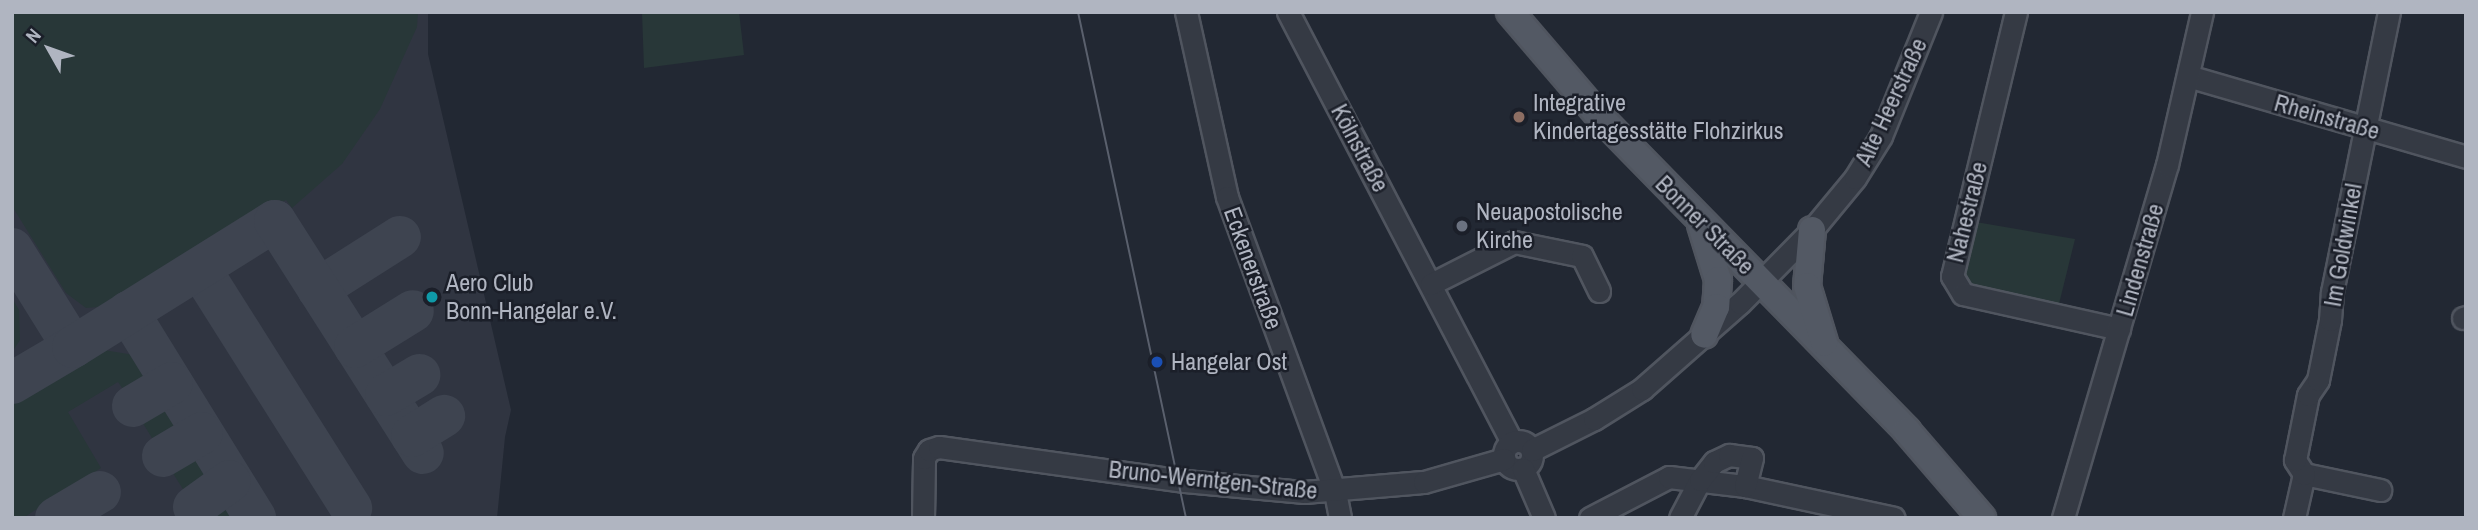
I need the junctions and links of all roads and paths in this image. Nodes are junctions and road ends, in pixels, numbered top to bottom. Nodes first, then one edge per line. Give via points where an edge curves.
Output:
1 (1186, 12) edge
2 (1288, 12) edge
3 (1510, 12) edge
4 (1931, 12) edge
5 (2017, 12) edge
6 (2202, 12) edge
7 (2389, 12) edge
8 (2188, 76) junction
9 (2364, 127) junction
10 (2466, 157) edge
11 (1699, 220) junction
12 (1812, 230) junction
13 (1762, 282) junction
14 (1432, 284) junction
15 (1599, 291) dead end
16 (2119, 329) junction
17 (1704, 335) junction
18 (1826, 348) junction
19 (1907, 431) junction
20 (1518, 455) junction
21 (2304, 474) junction
22 (1700, 480) junction
23 (1745, 486) junction
24 (2380, 490) dead end
25 (1335, 492) junction
26 (2072, 513) edge
27 (923, 518) edge
28 (1340, 518) edge
29 (1544, 518) edge
30 (1590, 518) edge
31 (1680, 518) edge
32 (1894, 518) edge
33 (1966, 518) edge
34 (1982, 518) edge
35 (2294, 518) edge

1 - 25 street, Eckenerstraße via 1227,197
2 - 14 street, Kölnstraße
3 - 11 main road, Bonner Straße via 1599,116
4 - 12 street, Alte Heerstraße via 1881,136 1855,178
5 - 16 street, Nahestraße via 1952,276 1963,294
6 - 8 street, Lindenstraße
7 - 9 street, Im Goldwinkel
8 - 9 street, Rheinstraße
8 - 16 street, Lindenstraße
9 - 10 street, Rheinstraße
9 - 21 street, Im Goldwinkel via 2318,380 2308,395 2295,460
11 - 13 main road, Bonner Straße
11 - 17 main road via 1718,280 1716,307
12 - 13 street, Alte Heerstraße
12 - 18 main road via 1807,286
13 - 17 street
13 - 18 main road, Bonner Straße
14 - 15 street via 1514,242 1583,256
14 - 20 street, Kölnstraße
16 - 26 street, Lindenstraße
17 - 20 street via 1642,390
18 - 19 main road, Bonner Straße
19 - 33 main road, Bonner Straße
19 - 34 main road, Bonner Straße
20 - 25 street, Bruno-Werntgen-Straße via 1424,482
20 - 29 street, Kölnstraße
21 - 24 street
21 - 35 street, Im Goldwinkel
22 - 23 street
22 - 23 street via 1714,462 1729,455 1752,458
22 - 30 street via 1669,477
22 - 31 street
23 - 32 street
25 - 27 street, Bruno-Werntgen-Straße via 1185,481 939,447 924,458
25 - 28 street, Eckenerstraße

